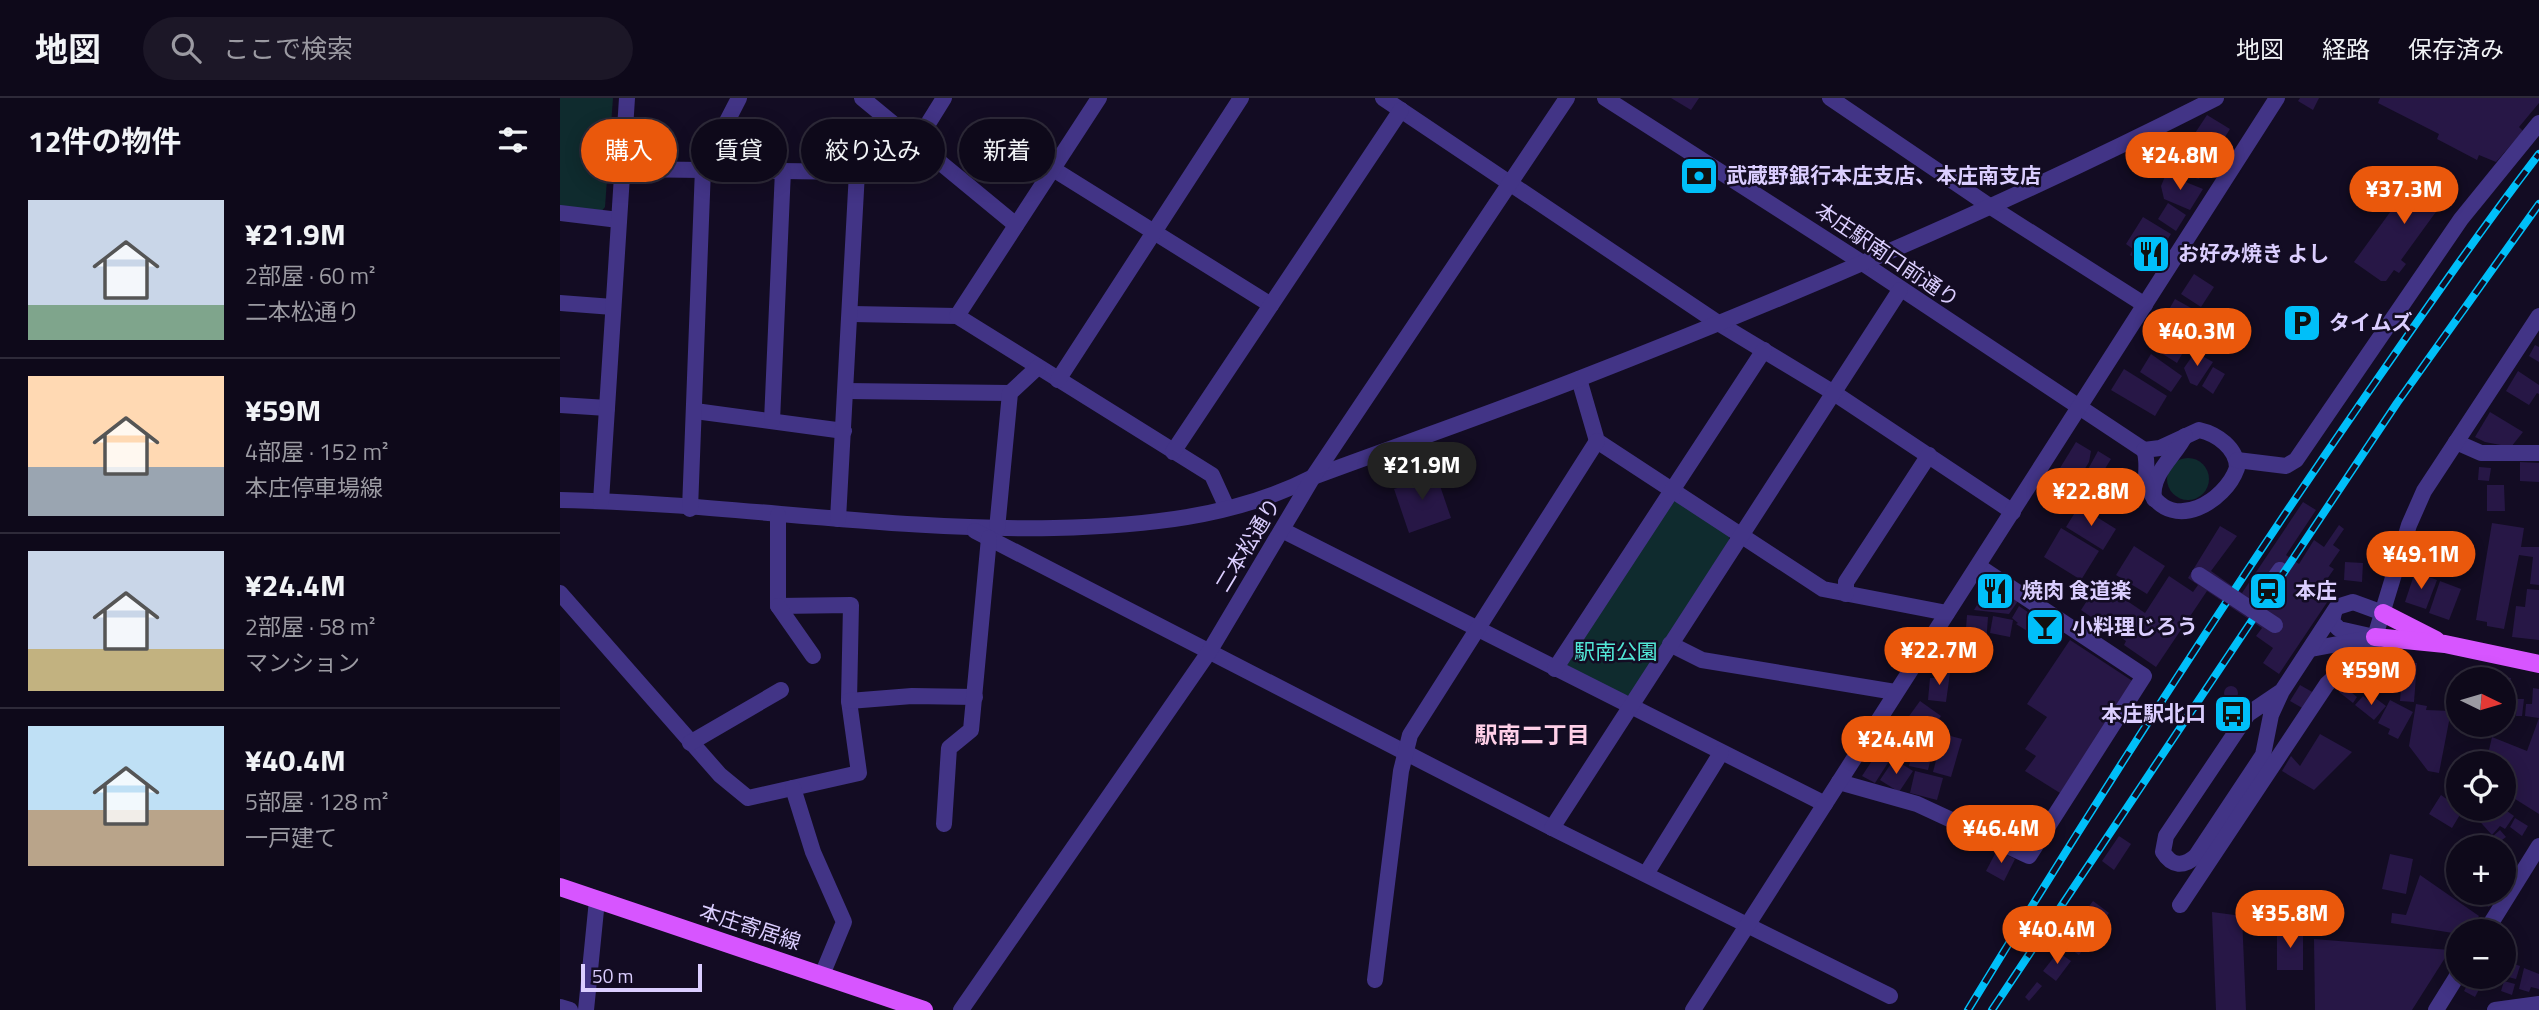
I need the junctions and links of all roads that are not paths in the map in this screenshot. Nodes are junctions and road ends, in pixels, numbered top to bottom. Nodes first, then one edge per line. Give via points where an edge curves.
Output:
1 (626, 98) edge
2 (739, 98) edge
3 (862, 98) edge
4 (944, 98) edge
5 (1099, 98) edge
6 (1241, 98) edge
7 (1383, 98) edge
8 (1567, 98) edge
9 (1605, 98) edge
10 (1830, 98) edge
11 (2216, 98) edge
12 (2277, 98) edge
13 (1401, 110) junction
14 (625, 119) edge
15 (728, 119) edge
16 (886, 119) edge
17 (931, 119) edge
18 (2539, 122) edge
19 (1055, 166) edge
20 (945, 167) edge
21 (1055, 170) edge
22 (621, 182) edge
23 (703, 182) edge
24 (782, 182) edge
25 (857, 182) edge
26 (1044, 182) edge
27 (1510, 183) junction
28 (1991, 207) junction
29 (560, 213) edge
30 (619, 220) junction
31 (1016, 225) junction
32 (1154, 231) junction
33 (1861, 262) junction
34 (1900, 290) junction
35 (560, 303) edge
36 (1271, 305) junction
37 (2145, 305) junction
38 (614, 307) junction
39 (852, 314) junction
40 (957, 316) junction
41 (2539, 316) edge
42 (1718, 323) junction
43 (1764, 350) junction
44 (1038, 367) junction
45 (1580, 379) junction
46 (1058, 380) junction
47 (846, 391) junction
48 (1010, 393) junction
49 (1834, 393) junction
50 (560, 405) edge
51 (2079, 407) junction
52 (607, 408) junction
53 (695, 411) junction
54 (772, 421) junction
55 (844, 430) junction
56 (2185, 436) junction
57 (1597, 441) junction
58 (2456, 442) junction
59 (2144, 450) junction
60 (1173, 452) junction
61 (2539, 453) edge
62 (1929, 455) junction
63 (2237, 460) junction
64 (1312, 477) junction
65 (1673, 491) junction
66 (2154, 499) junction
67 (560, 500) edge
68 (601, 501) junction
69 (1227, 508) junction
70 (690, 509) junction
71 (2013, 512) junction
72 (778, 515) junction
73 (838, 519) junction
74 (1282, 530) junction
75 (993, 533) junction
76 (1740, 534) junction
77 (1978, 566) junction
78 (2204, 567) dead end
79 (2280, 570) dead end
80 (560, 593) edge
81 (1846, 594) junction
82 (778, 606) junction
83 (2252, 610) junction
84 (2334, 612) junction
85 (1947, 613) junction
86 (2383, 613) junction
87 (2274, 625) dead end
88 (1478, 629) junction
89 (2375, 638) junction
90 (1670, 644) junction
91 (2445, 644) junction
92 (2311, 649) junction
93 (1209, 652) junction
94 (813, 656) dead end
95 (2539, 664) edge
96 (1555, 669) junction
97 (781, 690) dead end
98 (2282, 691) junction
99 (1895, 692) junction
100 (975, 697) junction
101 (849, 701) junction
102 (1630, 705) junction
103 (690, 743) junction
104 (1406, 751) junction
105 (1721, 753) junction
106 (1839, 782) junction
107 (793, 788) junction
108 (1825, 804) junction
109 (944, 824) dead end
110 (1552, 828) junction
111 (2539, 846) edge
112 (1646, 874) junction
113 (560, 887) edge
114 (597, 900) junction
115 (2180, 905) dead end
116 (2493, 919) edge
117 (1746, 926) junction
118 (822, 975) junction
119 (1375, 980) dead end
120 (2449, 989) edge
121 (1890, 996) dead end
122 (2539, 1004) edge
123 (560, 1007) edge
124 (570, 1010) edge
125 (586, 1010) edge
126 (925, 1010) edge
127 (961, 1010) edge
128 (1693, 1010) edge
129 (2436, 1010) edge
130 (2496, 1010) edge

1 - 14 street
2 - 15 street
3 - 16 street
4 - 17 street
5 - 19 street
6 - 32 street
7 - 13 street
8 - 27 street, 二本松通り
9 - 33 street, 本庄駅南口前通り
10 - 28 street
11 - 28 street
12 - 37 street
13 - 27 street
13 - 36 street
18 - 63 street via 2460,219 2296,460 2286,466
20 - 31 street
21 - 32 street
22 - 30 street
23 - 53 street
24 - 54 street
25 - 39 street
26 - 31 street
27 - 42 street
27 - 64 street, 二本松通り
28 - 33 street
28 - 37 street
29 - 30 street
30 - 38 street
31 - 40 street
32 - 36 street
32 - 46 street
33 - 34 street, 本庄駅南口前通り
33 - 42 street
34 - 49 street
34 - 51 street, 本庄駅南口前通り
35 - 38 street
36 - 60 street
37 - 51 street
38 - 52 street
39 - 40 street
39 - 47 street
40 - 44 street
41 - 58 street
42 - 43 street
42 - 45 street
43 - 49 street
43 - 65 street
44 - 46 street
44 - 48 street
45 - 57 street
45 - 64 street
46 - 60 street
47 - 48 street
47 - 55 street
48 - 75 street
49 - 62 street
49 - 76 street
50 - 52 street
51 - 59 street, 本庄駅南口前通り
51 - 71 street
52 - 68 street
53 - 54 street
53 - 70 street
54 - 55 street
55 - 73 street
56 - 59 street
56 - 63 street via 2206,432 2230,447
56 - 66 street via 2159,475
57 - 65 street
57 - 88 street
58 - 61 street via 2481,453
58 - 86 street via 2416,507
59 - 66 street via 2147,488
60 - 69 street via 1213,475
62 - 71 street
62 - 81 street via 1846,582
63 - 66 street via 2235,475 2225,488 2185,514 2171,512
64 - 69 street via 1282,492
64 - 74 street, 二本松通り
65 - 76 street
65 - 96 street
67 - 68 street
68 - 70 street
69 - 75 street via 1162,522
70 - 72 street
71 - 77 street
72 - 73 street
72 - 82 street
73 - 75 street
74 - 88 street
74 - 93 street, 二本松通り
75 - 93 street
75 - 100 street
76 - 81 street via 1823,589
76 - 90 street
77 - 85 street
77 - 106 street via 2144,677 2029,856 1917,804
78 - 83 street, bridge via 2199,575
79 - 83 street
80 - 103 street
81 - 85 street
82 - 94 street
82 - 101 street via 851,605
83 - 87 street, bridge
84 - 86 street via 2347,602
84 - 89 street via 2332,622 2339,629
84 - 92 street
85 - 99 street
86 - 89 street
86 - 91 main road
88 - 96 street
88 - 104 street via 1410,736
89 - 91 main road
89 - 92 street
89 - 115 street via 2364,669 2327,684
90 - 99 street via 1702,660
90 - 102 street
91 - 95 main road
92 - 98 street
93 - 104 street
93 - 127 street, 二本松通り
96 - 102 street
97 - 103 street
98 - 98 street via 2271,715 2263,755 2196,856 2183,865 2176,864 2163,852 2166,836 2248,714
99 - 106 street
100 - 101 street
100 - 109 street via 971,730 949,748
101 - 107 street via 859,773
102 - 105 street
102 - 110 street
103 - 107 street via 748,798
104 - 110 street
104 - 119 street
105 - 108 street
105 - 112 street
106 - 108 street
107 - 118 street via 813,852 844,922
108 - 117 street
110 - 112 street
111 - 116 street
112 - 117 street
113 - 114 main road, 本庄寄居線
114 - 118 main road, 本庄寄居線
114 - 125 street
117 - 121 street
117 - 128 street
118 - 126 main road, 本庄寄居線
120 - 129 street
122 - 130 street
123 - 124 street

